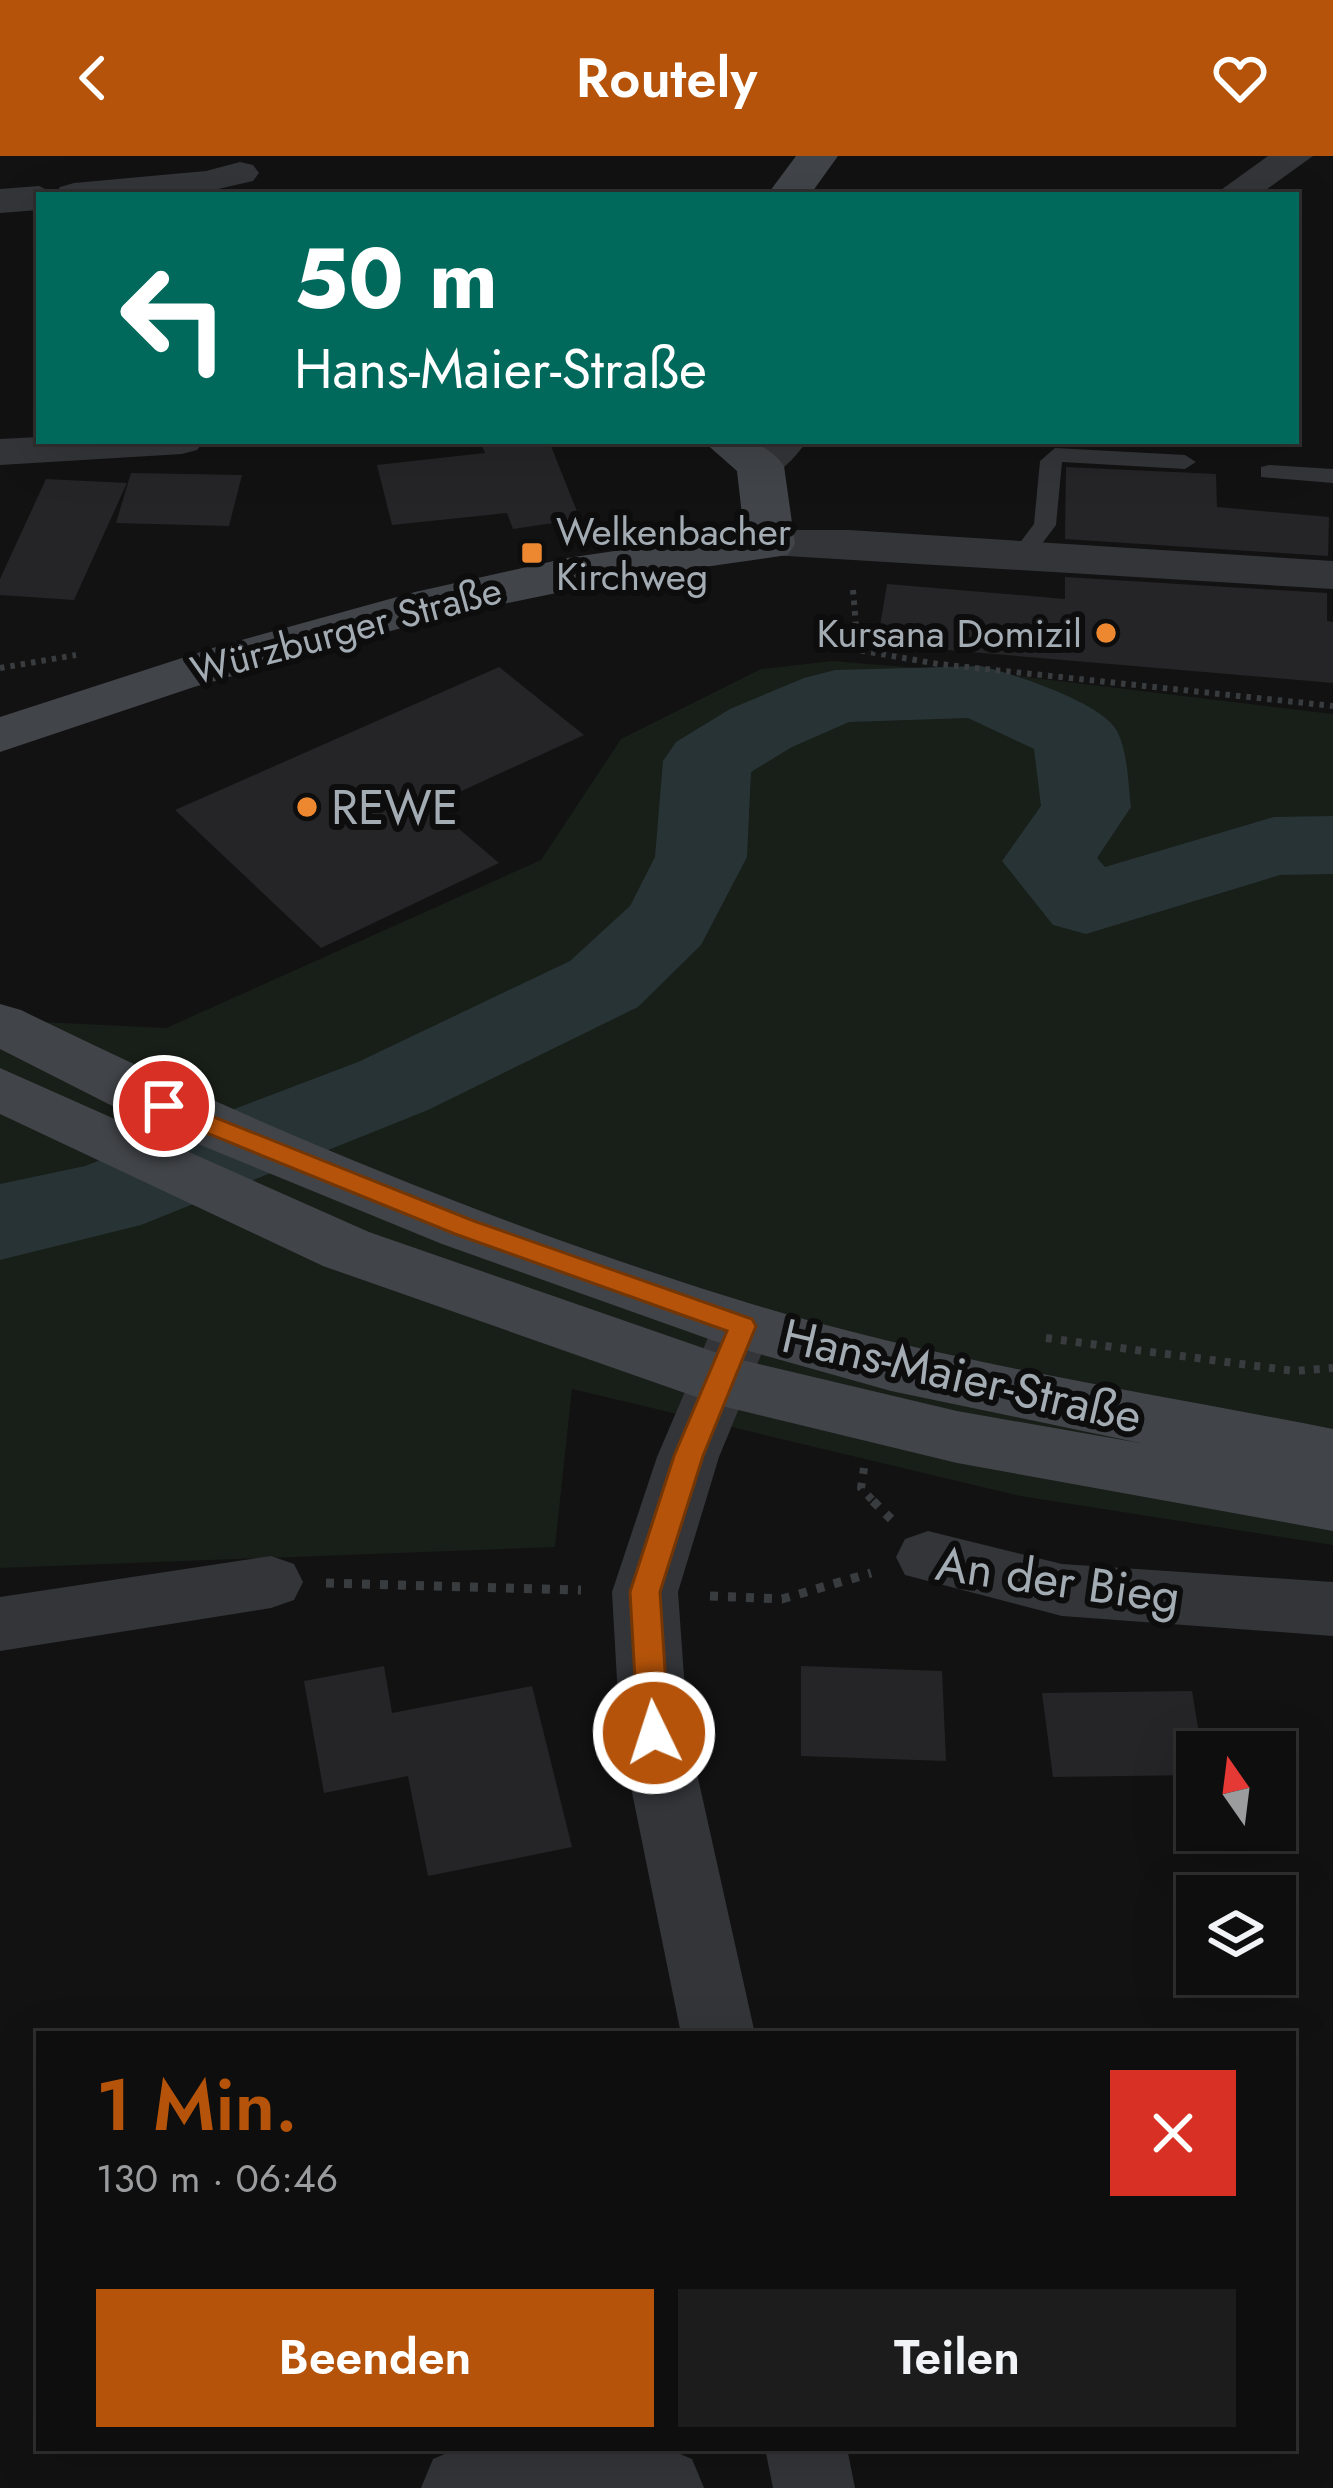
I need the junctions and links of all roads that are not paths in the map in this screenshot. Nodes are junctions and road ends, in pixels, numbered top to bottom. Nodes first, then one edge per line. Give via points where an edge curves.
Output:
1 (817, 156) edge
2 (1294, 156) edge
3 (224, 161) edge
4 (106, 192) edge
5 (274, 192) edge
6 (790, 192) edge
7 (1238, 192) edge
8 (36, 198) edge
9 (0, 201) edge
10 (132, 444) edge
11 (750, 447) edge
12 (0, 452) edge
13 (1185, 463) dead end
14 (1269, 472) dead end
15 (1333, 476) edge
16 (770, 544) junction
17 (1021, 556) junction
18 (1333, 575) edge
19 (0, 736) edge
20 (11, 1051) edge
21 (732, 1354) junction
22 (1333, 1456) edge
23 (1333, 1504) edge
24 (928, 1557) road end
25 (271, 1582) road end
26 (1333, 1609) edge
27 (0, 1624) edge
28 (717, 2031) edge
29 (807, 2451) edge
30 (462, 2488) edge
31 (663, 2488) edge
32 (814, 2488) edge

1 - 6 street
2 - 7 street
3 - 4 street via 192,184
3 - 5 street
8 - 9 street
10 - 12 street
11 - 16 street
13 - 17 lane via 1055,455 1045,525
14 - 15 lane
16 - 17 street, Würzburger Straße
16 - 19 street, Würzburger Straße via 655,557 441,602 190,671
17 - 18 street, Würzburger Straße
20 - 21 street, Hans-Maier-Straße via 465,1228
20 - 21 street, Hans-Maier-Straße via 346,1250
21 - 22 street, Hans-Maier-Straße via 891,1366
21 - 23 street, Hans-Maier-Straße via 958,1437
21 - 28 street via 688,1456 645,1592 654,1733
24 - 26 street, An der Bieg via 1062,1589
25 - 27 street
29 - 32 street
30 - 31 street

